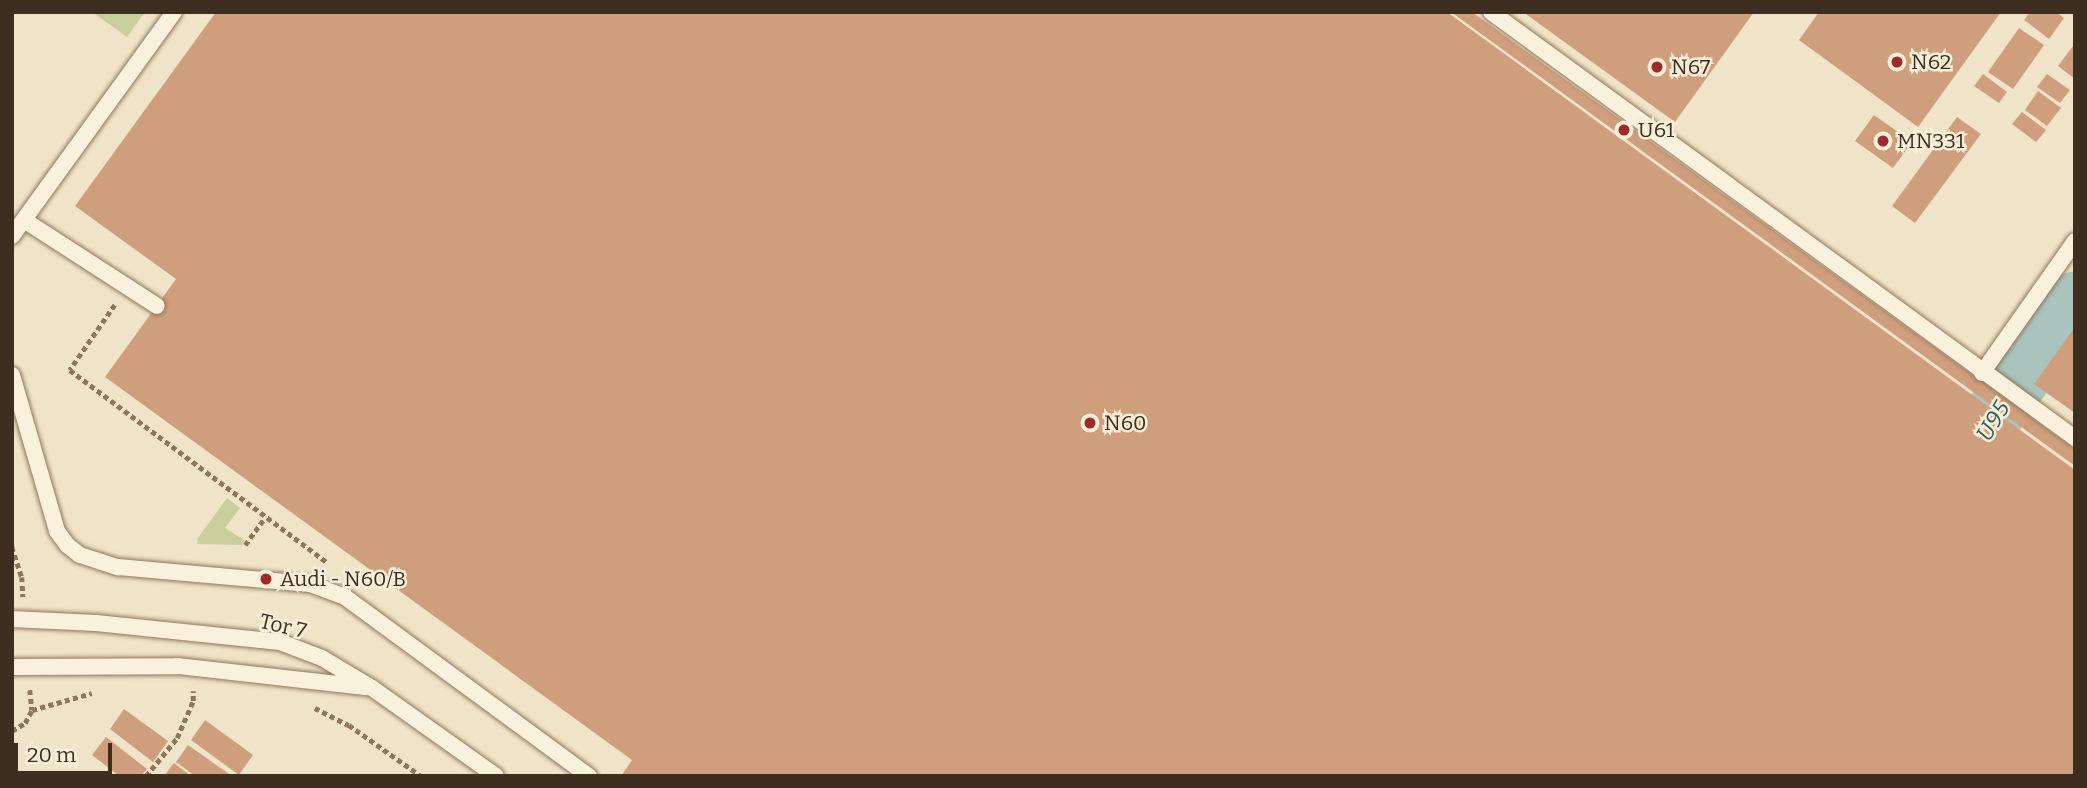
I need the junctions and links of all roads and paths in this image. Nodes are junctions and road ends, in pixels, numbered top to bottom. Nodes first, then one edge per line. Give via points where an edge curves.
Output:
1 (174, 12) edge
2 (1491, 12) edge
3 (24, 220) junction
4 (12, 236) edge
5 (2075, 241) edge
6 (128, 287) junction
7 (156, 306) dead end
8 (1982, 373) junction
9 (12, 375) edge
10 (2075, 438) edge
11 (265, 517) junction
12 (245, 545) dead end
13 (12, 547) edge
14 (345, 597) junction
15 (18, 620) edge
16 (14, 667) edge
17 (205, 688) dead end
18 (372, 688) junction
19 (306, 706) dead end
20 (32, 710) dead end
21 (12, 731) edge
22 (146, 776) edge
23 (421, 776) edge
24 (496, 776) edge
25 (589, 776) edge

1 - 3 lane
2 - 8 lane
3 - 4 lane
3 - 6 lane
5 - 8 lane
6 - 7 lane
6 - 11 path via 70,370
8 - 10 lane
9 - 14 lane via 57,531 80,555 118,567 310,584
11 - 12 path
11 - 14 path via 329,564
13 - 15 path via 22,577
14 - 25 lane
15 - 18 lane, Tor 7 via 96,623 280,642 322,658
16 - 18 lane via 178,666
17 - 22 path via 192,687 194,701 177,738
18 - 24 lane, Tor 7
19 - 23 path via 349,724
20 - 21 path

